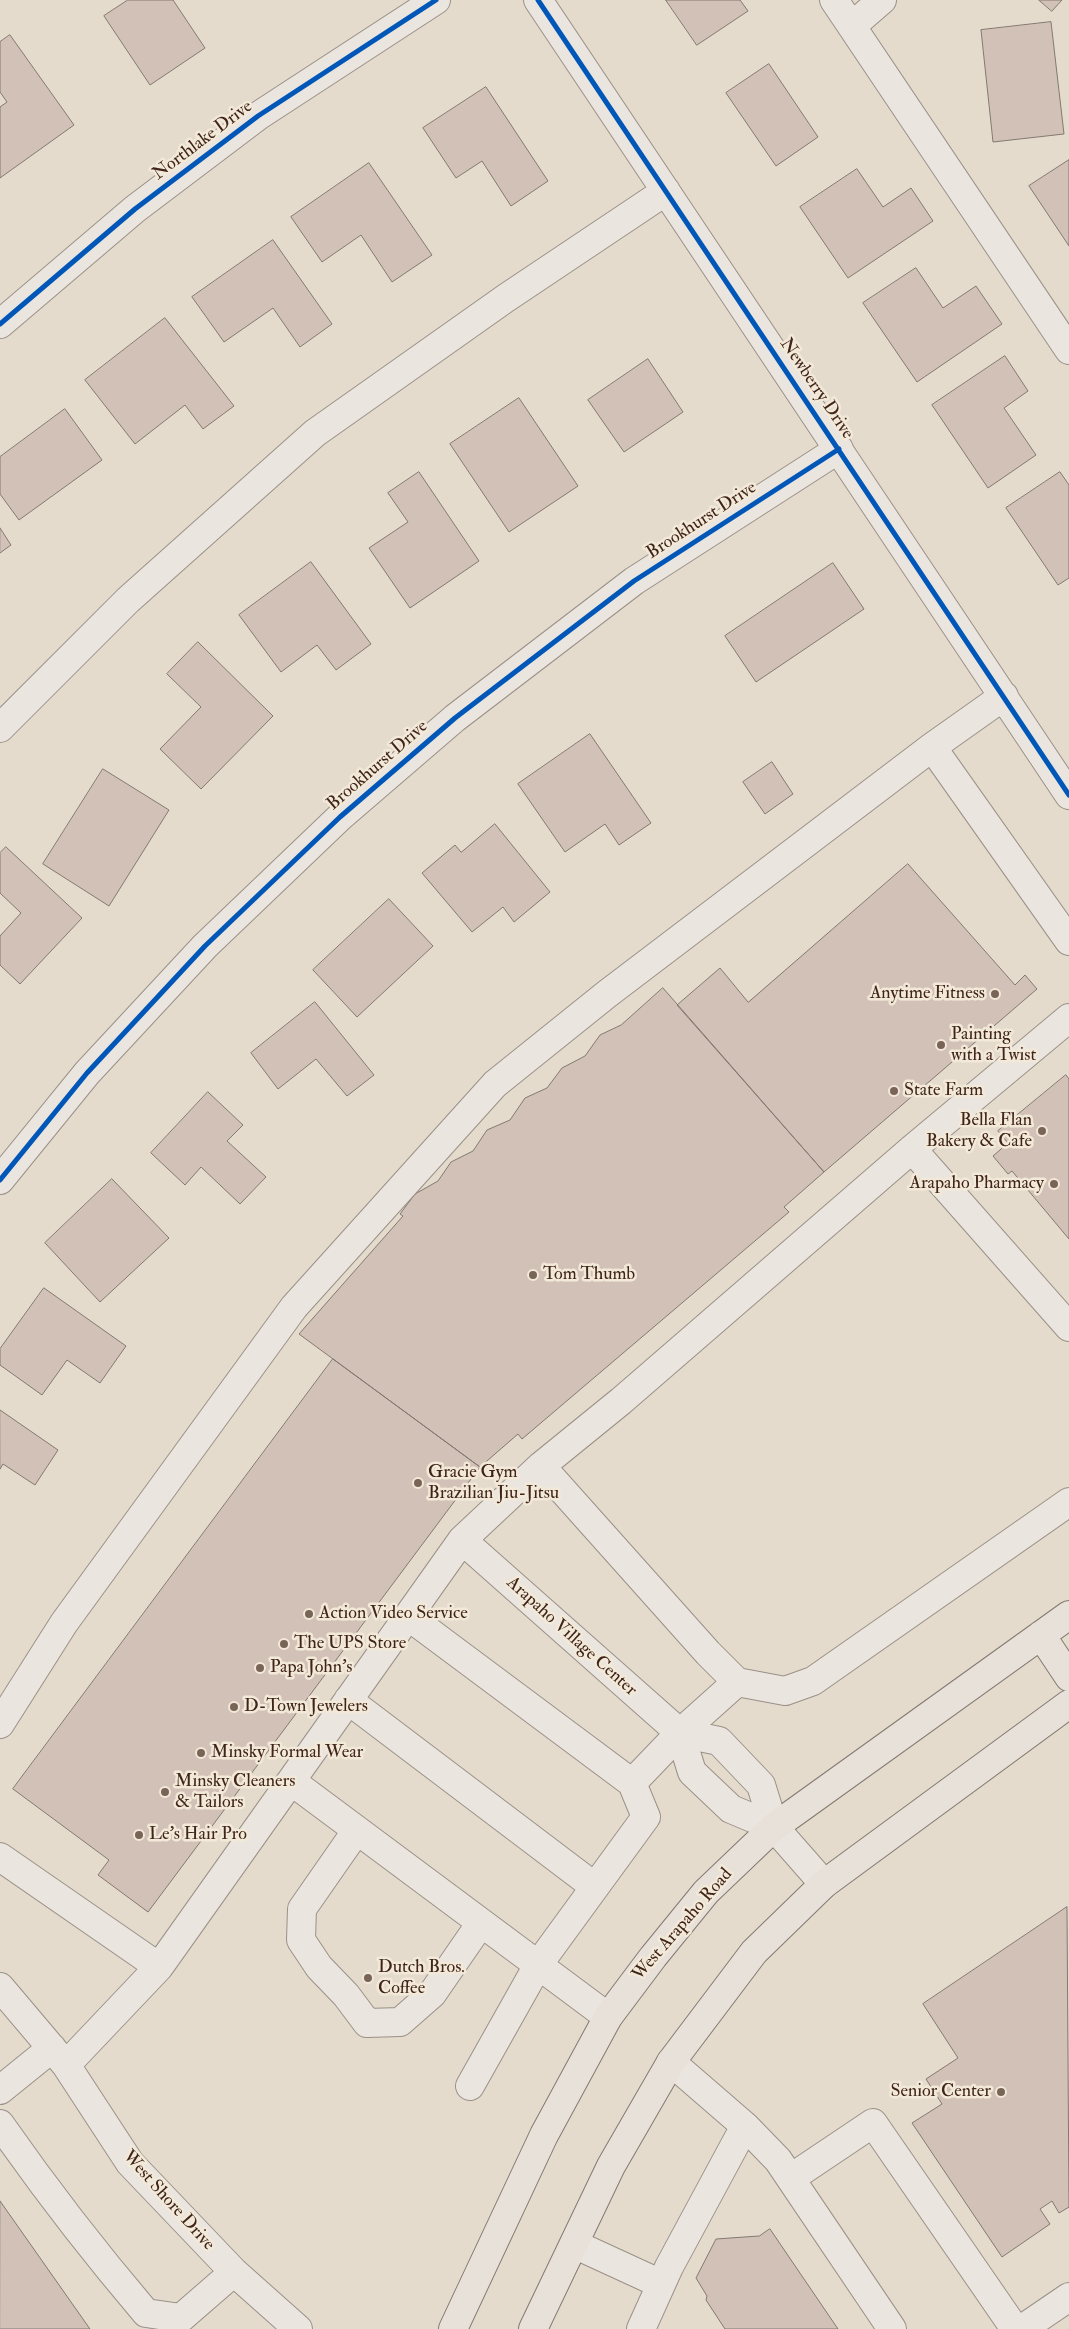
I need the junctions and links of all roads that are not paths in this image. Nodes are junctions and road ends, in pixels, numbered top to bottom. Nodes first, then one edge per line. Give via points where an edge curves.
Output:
1 (436, 0) edge
2 (538, 0) edge
3 (834, 0) edge
4 (882, 0) edge
5 (852, 26) junction
6 (666, 191) junction
7 (0, 324) edge
8 (1069, 350) edge
9 (839, 449) junction
10 (1004, 696) junction
11 (0, 728) edge
12 (932, 746) junction
13 (1069, 795) edge
14 (1069, 941) edge
15 (1069, 1018) edge
16 (912, 1149) junction
17 (0, 1180) edge
18 (1069, 1327) edge
19 (542, 1466) junction
20 (1069, 1502) edge
21 (462, 1540) junction
22 (1069, 1615) edge
23 (408, 1616) junction
24 (1041, 1635) junction
25 (1069, 1677) edge
26 (737, 1682) junction
27 (348, 1700) junction
28 (1069, 1704) edge
29 (0, 1724) edge
30 (680, 1733) junction
31 (291, 1781) junction
32 (632, 1783) junction
33 (774, 1827) junction
34 (356, 1830) junction
35 (0, 1858) edge
36 (824, 1884) junction
37 (595, 1887) junction
38 (481, 1923) junction
39 (538, 1965) junction
40 (159, 1967) junction
41 (0, 1987) edge
42 (608, 2017) junction
43 (59, 2057) junction
44 (671, 2062) junction
45 (470, 2086) dead end
46 (0, 2090) edge
47 (0, 2124) edge
48 (745, 2126) junction
49 (791, 2178) junction
50 (574, 2244) junction
51 (234, 2272) junction
52 (661, 2284) junction
53 (1069, 2297) edge
54 (298, 2329) edge
55 (453, 2329) edge
56 (533, 2329) edge
57 (640, 2329) edge
58 (892, 2329) edge
59 (1015, 2329) edge
60 (1022, 2329) edge

1 - 7 street, Northlake Drive via 258,116 135,209
2 - 6 street, Newberry Drive
3 - 5 street
4 - 5 street
5 - 8 street
6 - 9 street, Newberry Drive
6 - 11 street via 498,303 315,433 128,600
9 - 10 street, Newberry Drive
9 - 17 street, Brookhurst Drive via 634,581 455,718 340,817 204,946 87,1073
10 - 12 street
10 - 13 street, Newberry Drive
12 - 14 street
12 - 29 street via 494,1084 294,1307 64,1622
15 - 16 street
16 - 18 street
16 - 19 street
19 - 21 street
19 - 26 street
20 - 26 street via 813,1681 786,1692
21 - 23 street
21 - 30 street, Arapaho Village Center
22 - 24 main road, West Arapaho Road
23 - 27 street
23 - 32 street
24 - 25 main road
24 - 33 main road, West Arapaho Road
26 - 30 street
27 - 31 street
27 - 37 street
28 - 36 main road
30 - 32 street
30 - 33 street, Arapaho Village Center via 692,1772 731,1809
30 - 33 street, Arapaho Village Center via 719,1741 761,1784
31 - 34 street
31 - 40 street
32 - 37 street via 646,1817
33 - 36 street, Arapaho Village Center
33 - 42 main road, West Arapaho Road via 706,1892
34 - 38 street
34 - 38 street via 302,1909 301,1940 319,1967 367,2023 400,2022 432,1994
35 - 40 street
36 - 44 main road via 754,1952
37 - 39 street
38 - 39 street
39 - 42 street
39 - 45 street
40 - 43 street
41 - 43 street, West Shore Drive
42 - 55 main road, West Arapaho Road via 544,2135
43 - 46 street
43 - 51 street, West Shore Drive via 130,2164
44 - 48 street
44 - 50 main road via 611,2166
47 - 51 street via 84,2240 146,2313 181,2318
48 - 49 street
48 - 52 street
49 - 58 street
49 - 59 street via 873,2123
50 - 52 street
50 - 56 main road
51 - 54 street, West Shore Drive
52 - 57 street
53 - 60 street

